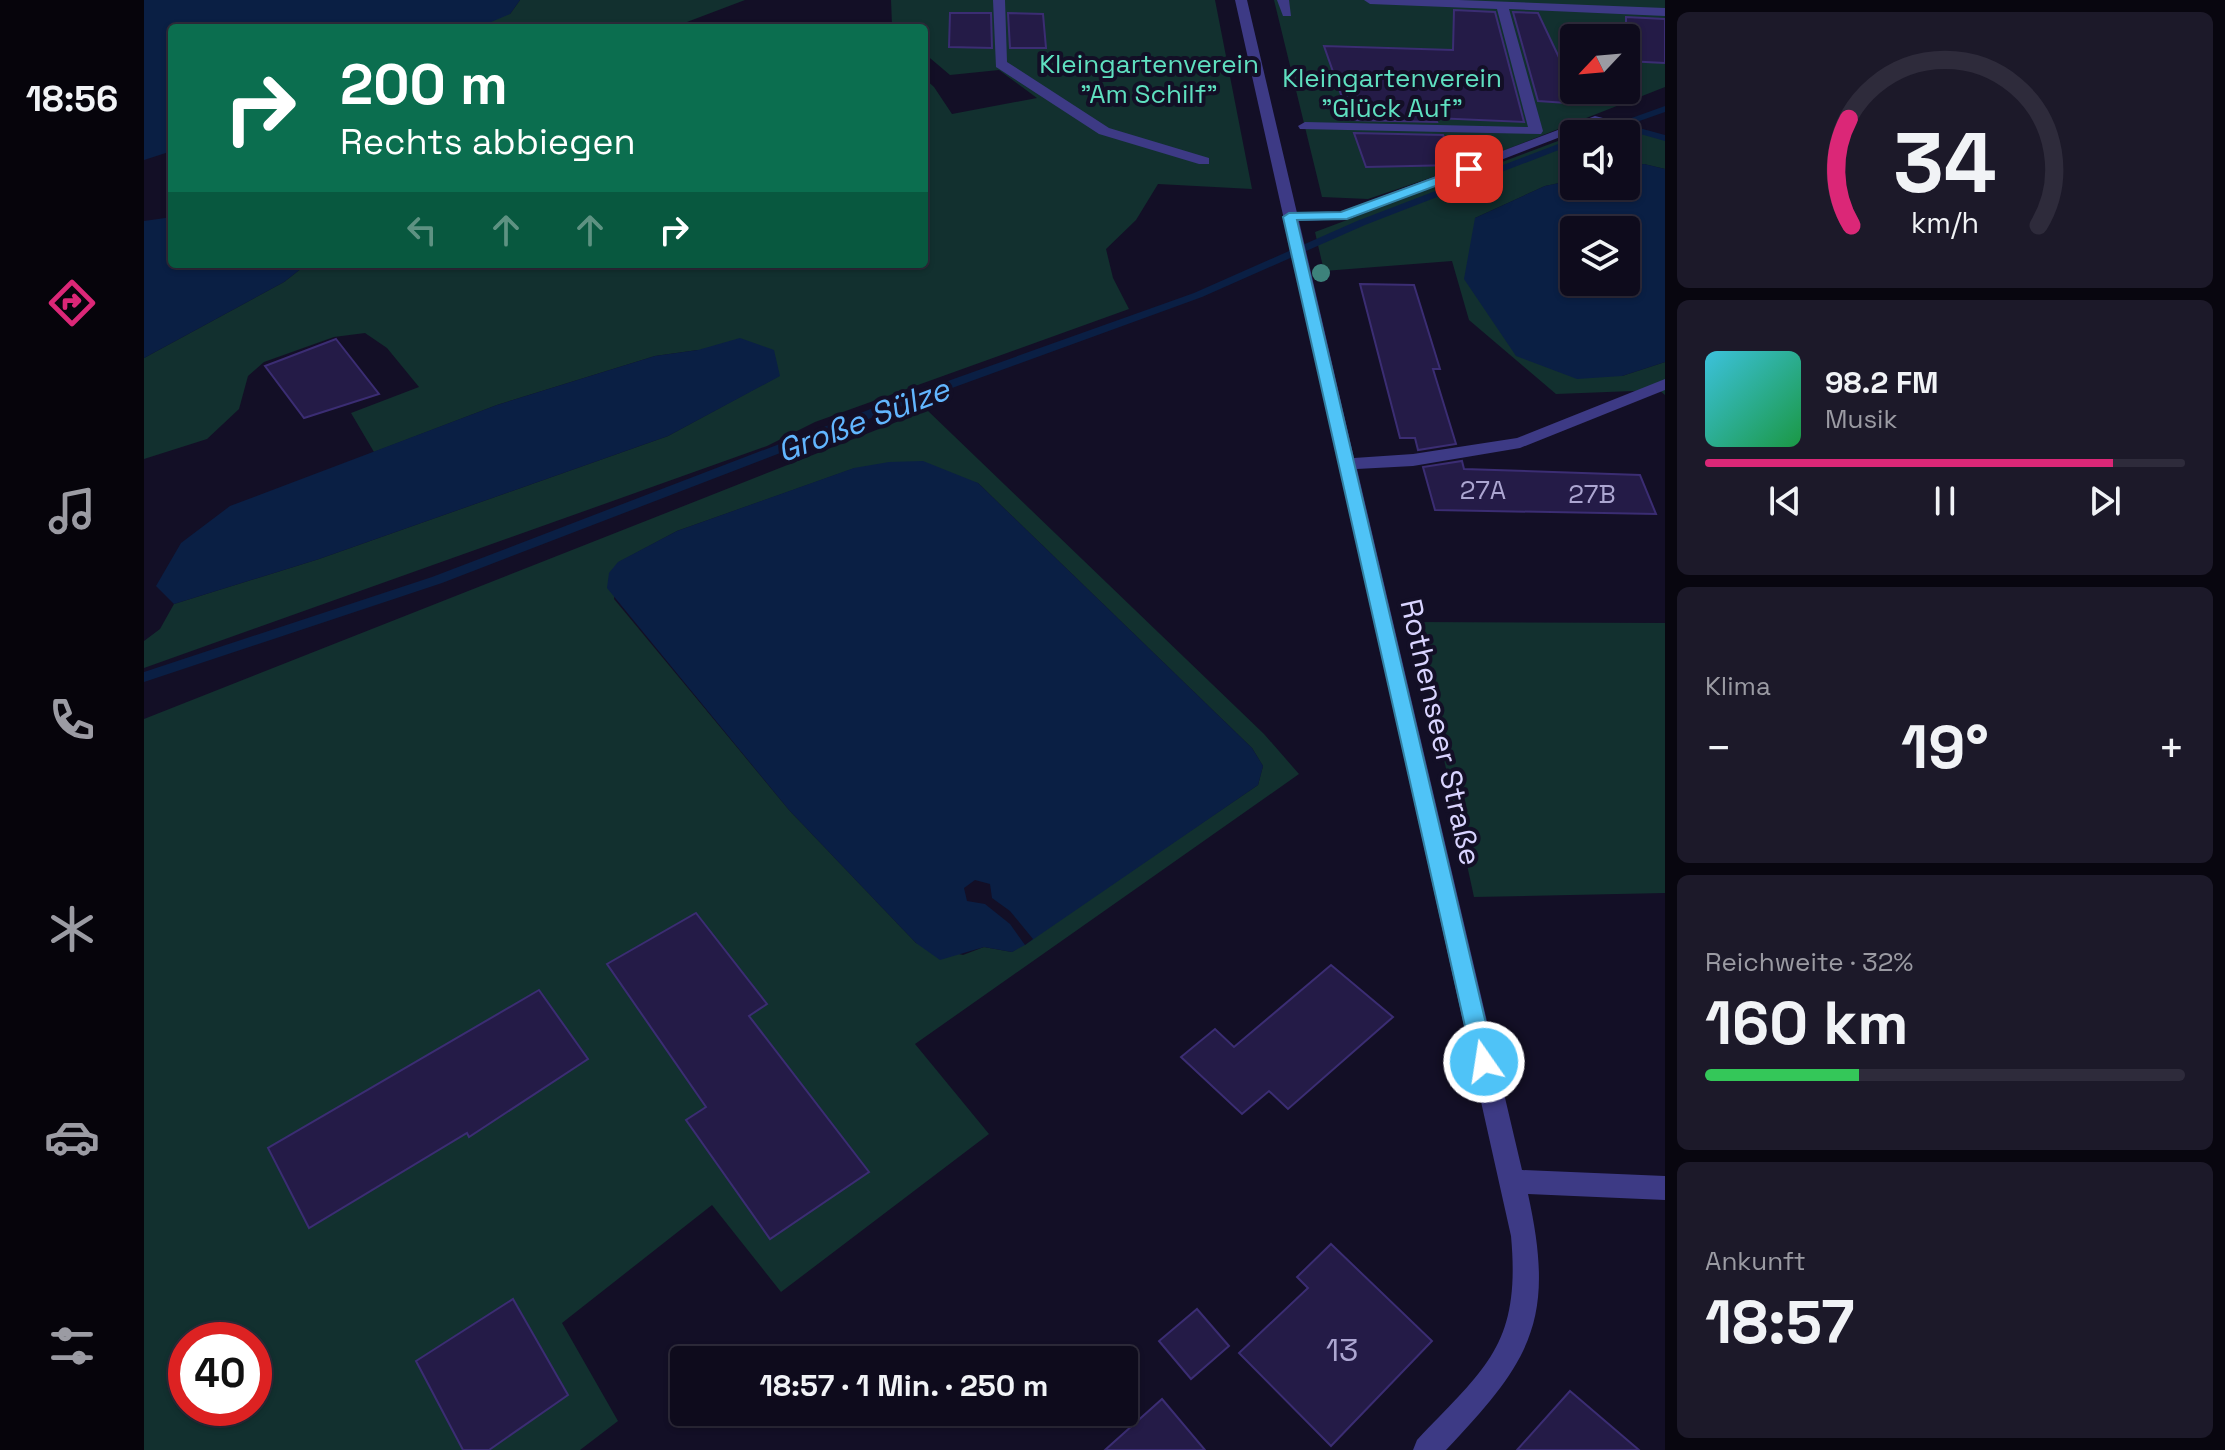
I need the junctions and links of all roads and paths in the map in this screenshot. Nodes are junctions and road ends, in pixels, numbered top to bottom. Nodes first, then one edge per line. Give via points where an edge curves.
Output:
1 (999, 0) edge
2 (1241, 0) edge
3 (1370, 0) edge
4 (1502, 5) junction
5 (1665, 12) edge
6 (1600, 119) dead end
7 (1305, 126) dead end
8 (1204, 161) dead end
9 (1289, 217) junction
10 (1665, 384) edge
11 (1347, 464) junction
12 (1512, 1181) junction
13 (1665, 1188) edge
14 (1427, 1450) edge

1 - 8 street via 1001,64 1104,131
2 - 9 street, Rothenseer Straße
3 - 4 street
4 - 5 street
4 - 7 street via 1536,131
6 - 9 street via 1343,216
9 - 11 street, Rothenseer Straße
10 - 11 street via 1520,443
11 - 12 street, Rothenseer Straße
12 - 13 street
12 - 14 street, Rothenseer Straße via 1521,1210 1527,1296 1514,1346

